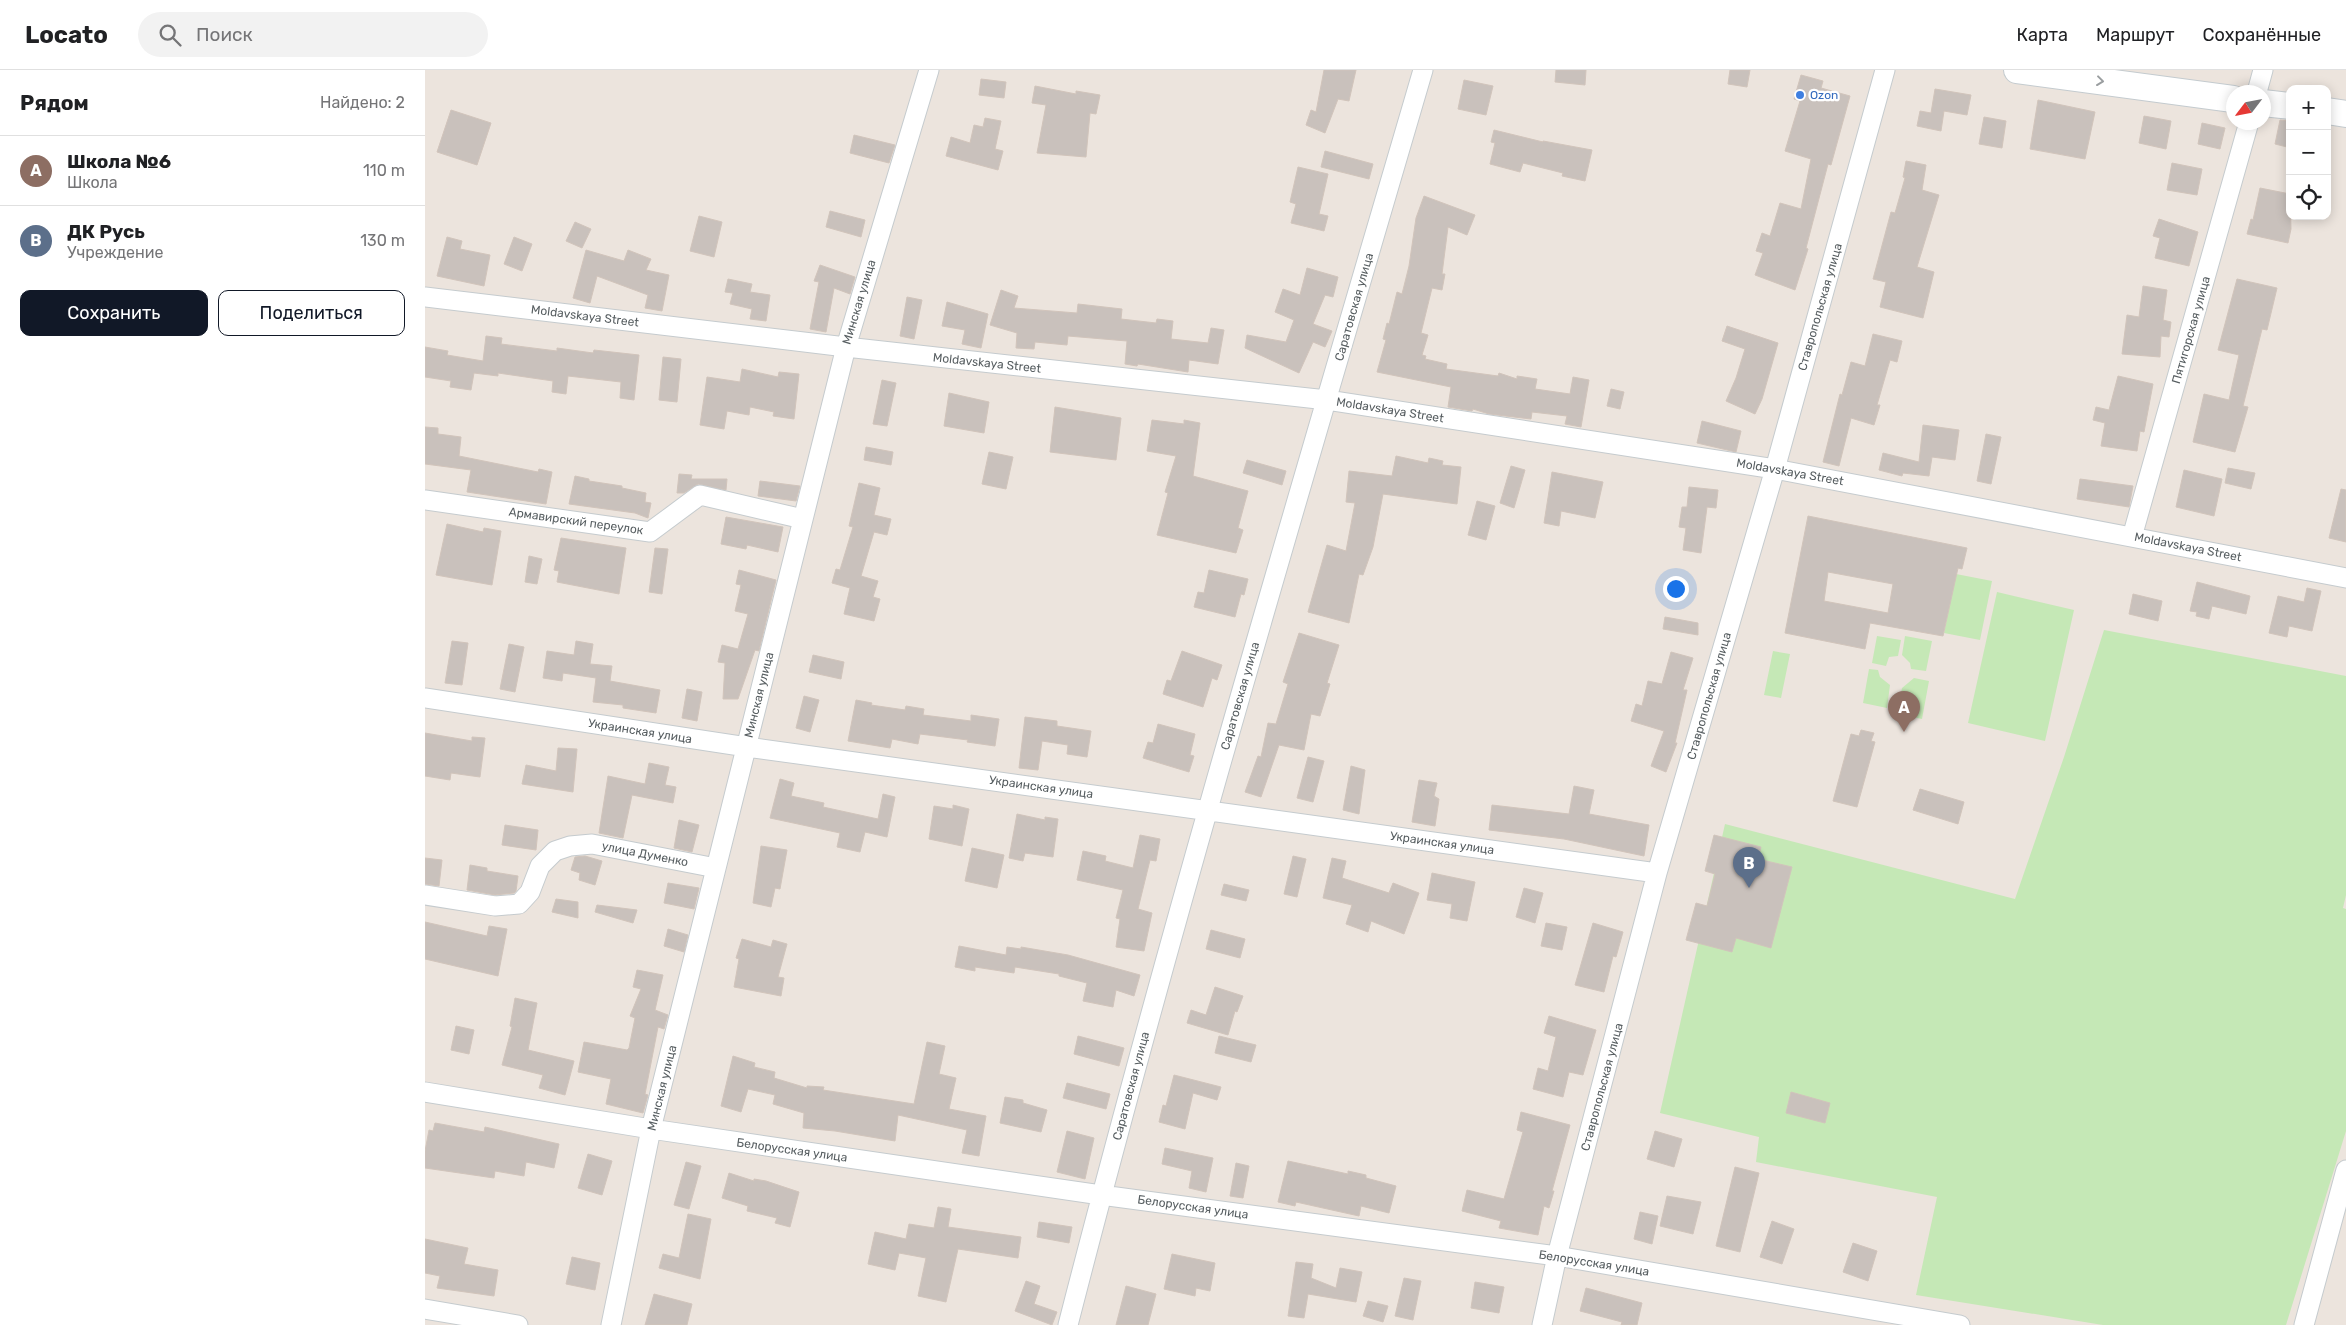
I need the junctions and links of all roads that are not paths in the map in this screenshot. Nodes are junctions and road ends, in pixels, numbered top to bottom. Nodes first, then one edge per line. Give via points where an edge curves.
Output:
1 (929, 70) edge
2 (1423, 70) edge
3 (1885, 70) edge
4 (2017, 70) edge
5 (2263, 70) edge
6 (2141, 78) edge
7 (2259, 85) edge
8 (2226, 97) edge
9 (2271, 104) edge
10 (2286, 106) edge
11 (2331, 112) edge
12 (2346, 114) edge
13 (2247, 130) edge
14 (425, 297) edge
15 (846, 347) junction
16 (1327, 400) junction
17 (1775, 468) junction
18 (425, 500) edge
19 (803, 520) junction
20 (2132, 537) junction
21 (2346, 578) edge
22 (425, 698) edge
23 (747, 747) junction
24 (1207, 810) junction
25 (716, 868) junction
26 (1657, 873) junction
27 (425, 895) edge
28 (425, 1092) edge
29 (651, 1129) junction
30 (2346, 1170) edge
31 (1101, 1195) junction
32 (1557, 1256) junction
33 (425, 1309) edge
34 (1914, 1321) edge
35 (518, 1325) edge
36 (611, 1325) edge
37 (1068, 1325) edge
38 (1542, 1325) edge
39 (1960, 1325) edge
40 (2304, 1325) edge

1 - 15 street, Минская улица
2 - 16 street, Саратовская улица
3 - 17 street, Ставропольская улица
4 -> 6 main road
5 - 7 street
6 - 8 main road
9 - 10 main road
11 - 12 main road
13 - 20 street, Пятигорская улица
14 - 15 street, Moldavskaya Street
15 - 16 street, Moldavskaya Street
15 - 19 street, Минская улица
16 - 17 street, Moldavskaya Street
16 - 24 street, Саратовская улица
17 - 20 street, Moldavskaya Street
17 - 26 street, Ставропольская улица
18 - 19 street, Армавирский переулок via 650,532 700,496
19 - 23 street, Минская улица
20 - 21 street, Moldavskaya Street
22 - 23 street, Украинская улица
23 - 24 street, Украинская улица
23 - 25 street, Минская улица
24 - 26 street, Украинская улица
24 - 31 street, Саратовская улица
25 - 27 street, улица Думенко via 591,844 555,851 540,866 530,892 519,904 495,906
25 - 29 street, Минская улица
26 - 32 street, Ставропольская улица
28 - 29 street, Белорусская улица
29 - 31 street, Белорусская улица
29 - 36 street, Минская улица
30 - 40 street
31 - 32 street, Белорусская улица
31 - 37 street, Саратовская улица
32 - 34 street, Белорусская улица
32 - 38 street, Ставропольская улица
33 - 35 street
34 - 39 street, Белорусская улица

